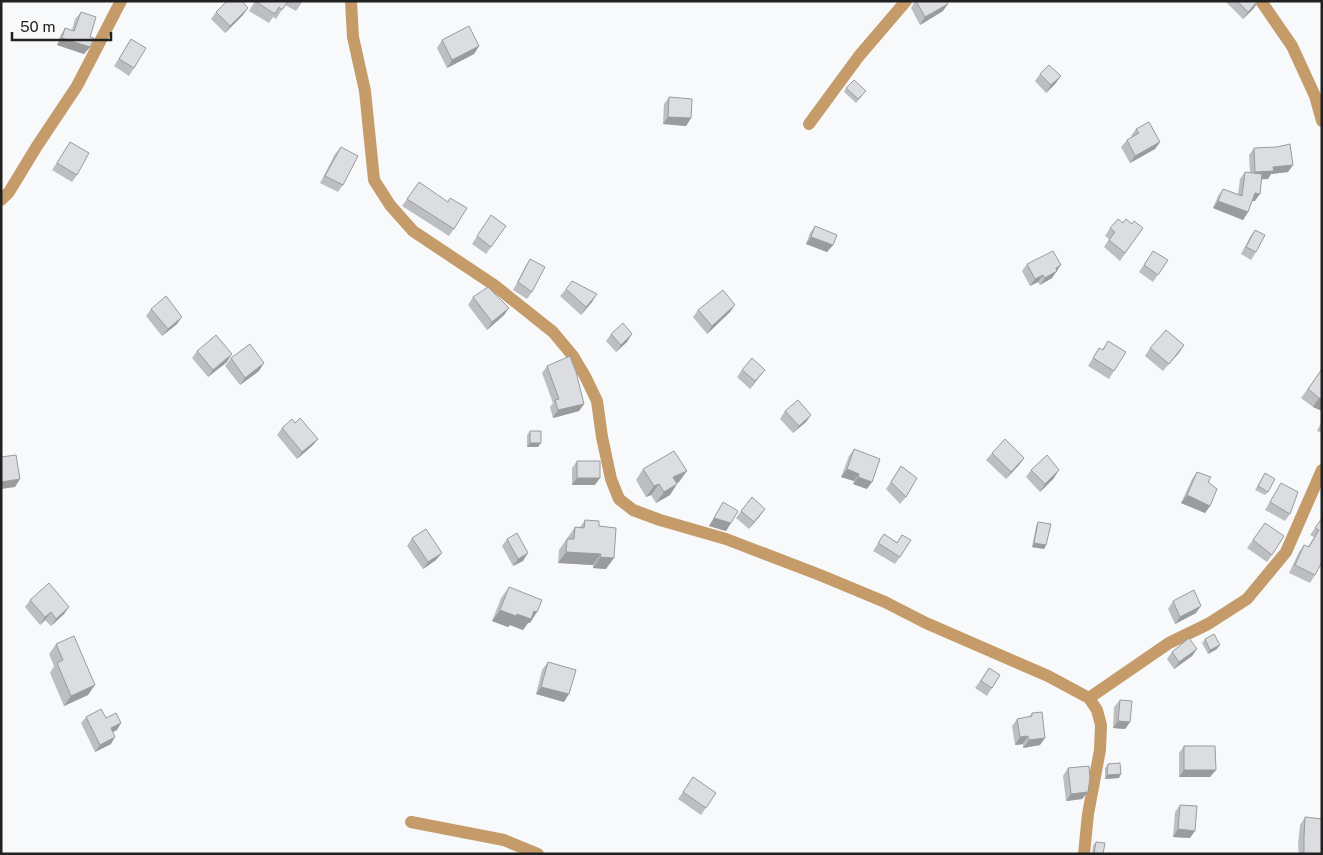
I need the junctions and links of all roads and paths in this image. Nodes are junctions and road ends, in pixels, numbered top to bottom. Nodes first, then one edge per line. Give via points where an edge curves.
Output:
1 (121, 1) edge
2 (351, 1) edge
3 (906, 1) edge
4 (1261, 1) edge
5 (1322, 121) edge
6 (808, 124) dead end
7 (1, 200) edge
8 (1322, 470) edge
9 (1089, 698) junction
10 (411, 822) dead end
11 (538, 854) edge
12 (1084, 854) edge

1 - 7 street via 77,86
2 - 9 street via 353,37 365,91 374,180 413,232 494,285 553,332 572,356 597,401 611,479 619,499 633,510 726,539 885,602
3 - 6 street
4 - 5 street via 1292,46 1315,96
8 - 9 street via 1286,552 1247,599 1208,624 1169,643
9 - 12 street via 1101,725
10 - 11 street via 504,840

